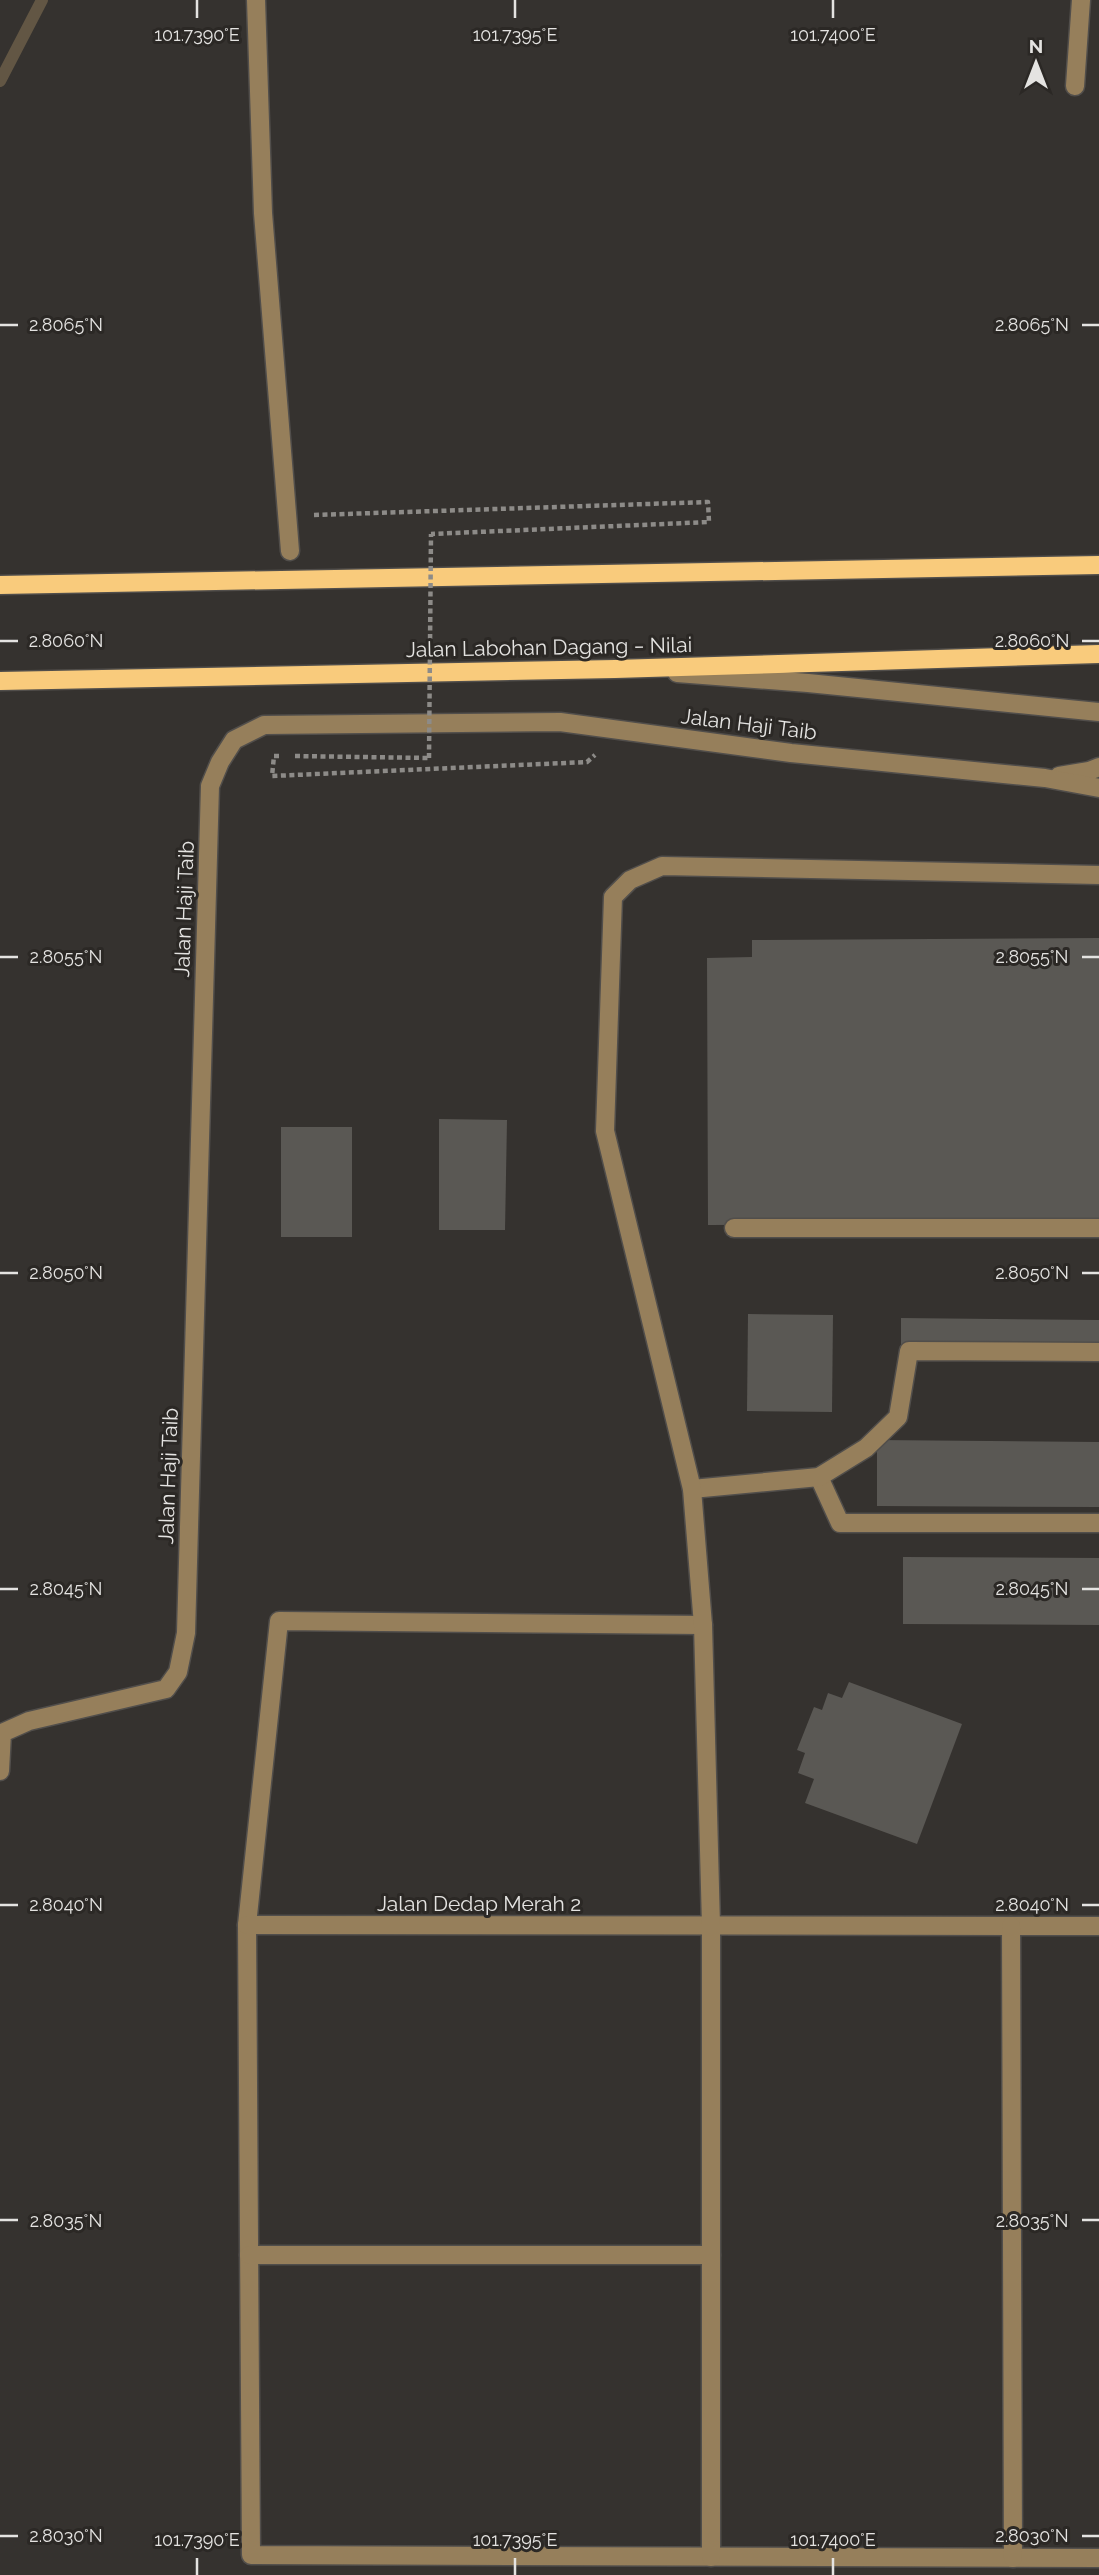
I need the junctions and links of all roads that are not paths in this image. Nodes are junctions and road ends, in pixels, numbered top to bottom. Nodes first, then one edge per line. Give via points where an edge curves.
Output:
1 (256, 0) edge
2 (1081, 0) edge
3 (1075, 86) dead end
4 (290, 551) dead end
5 (1099, 565) edge
6 (0, 585) edge
7 (1099, 654) edge
8 (615, 669) junction
9 (0, 681) edge
10 (1033, 705) junction
11 (1099, 712) edge
12 (1099, 718) edge
13 (1099, 767) edge
14 (1045, 778) junction
15 (1099, 788) edge
16 (1099, 875) edge
17 (734, 1228) dead end
18 (1099, 1228) edge
19 (1099, 1352) edge
20 (819, 1478) junction
21 (692, 1489) junction
22 (1099, 1523) edge
23 (703, 1625) junction
24 (0, 1772) edge
25 (247, 1925) junction
26 (711, 1925) junction
27 (1011, 1926) junction
28 (1099, 1926) edge
29 (249, 2255) junction
30 (711, 2255) junction
31 (711, 2557) junction
32 (1013, 2558) junction
33 (1099, 2558) edge

1 - 4 street via 263,213
2 - 3 street
5 - 6 main road
7 - 8 main road, Jalan Labohan Dagang ‒ Nilai
8 - 9 main road, Jalan Labohan Dagang ‒ Nilai
8 - 10 street
10 - 11 street
10 - 12 street
13 - 14 street
14 - 15 street
14 - 24 street, Jalan Haji Taib via 791,753 560,722 264,725 234,740 210,786 186,1633 178,1672 166,1689 29,1721 2,1733
16 - 21 street via 662,866 630,880 614,897 605,1131
17 - 18 street
19 - 20 street via 909,1351 898,1417 866,1448
20 - 21 street
20 - 22 street via 840,1523
21 - 23 street
23 - 25 street via 279,1621
23 - 26 street
25 - 26 street, Jalan Dedap Merah 2
25 - 29 street
26 - 27 street, Jalan Dedap Merah 2
26 - 30 street
27 - 28 street, Jalan Dedap Merah 2
27 - 32 street
29 - 30 street
29 - 31 street via 251,2555
30 - 31 street
31 - 32 street
32 - 33 street

